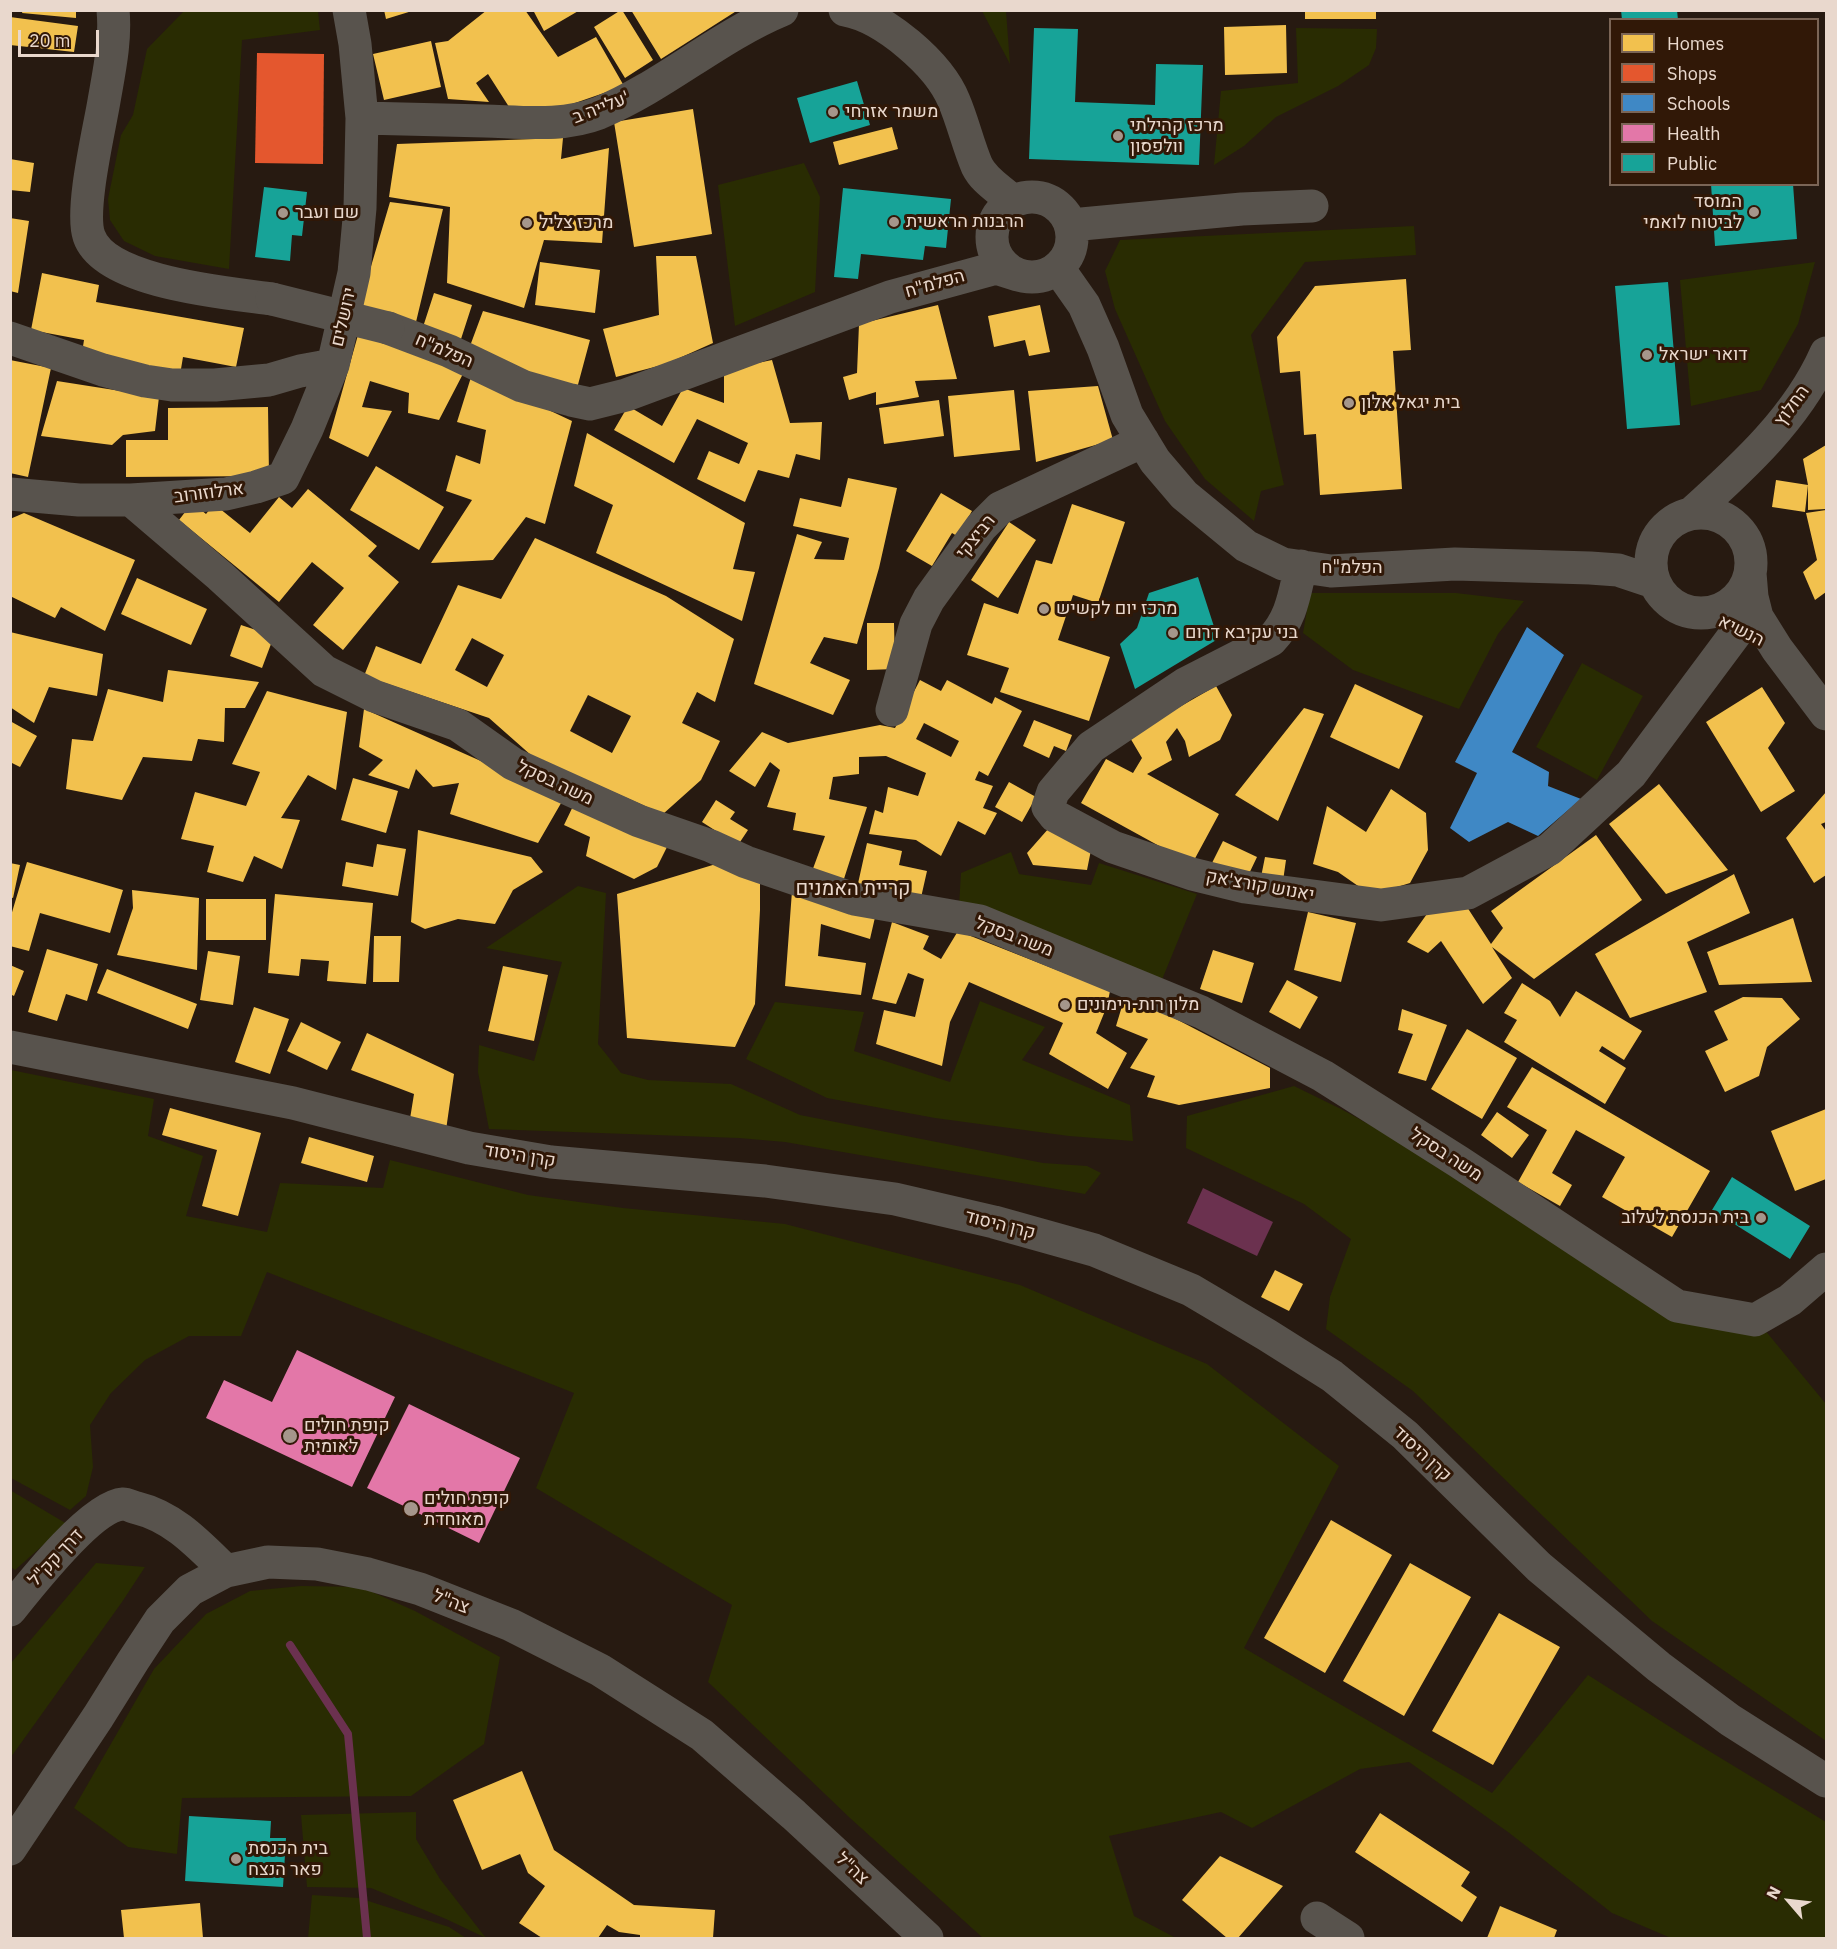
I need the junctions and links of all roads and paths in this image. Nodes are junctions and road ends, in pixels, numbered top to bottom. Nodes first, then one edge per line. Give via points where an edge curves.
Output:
1 (113, 10) edge
2 (349, 10) edge
3 (782, 10) edge
4 (844, 10) edge
5 (362, 118) junction
6 (1012, 201) junction
7 (1312, 206) dead end
8 (1071, 225) junction
9 (1058, 268) junction
10 (1018, 275) junction
11 (10, 338) edge
12 (1827, 353) edge
13 (333, 366) junction
14 (1143, 441) junction
15 (1752, 456) junction
16 (10, 494) edge
17 (131, 501) junction
18 (1692, 513) junction
19 (1660, 532) junction
20 (1744, 537) junction
21 (1301, 566) junction
22 (1590, 568) junction
23 (1750, 573) junction
24 (1654, 582) junction
25 (1704, 613) junction
26 (1739, 629) junction
27 (1777, 649) junction
28 (1821, 695) edge
29 (892, 710) dead end
30 (10, 1047) edge
31 (1827, 1269) edge
32 (226, 1571) junction
33 (10, 1610) edge
34 (1827, 1780) edge
35 (10, 1849) edge
36 (1317, 1918) dead end
37 (927, 1938) edge
38 (1348, 1938) edge

1 - 10 street, הפלמ"ח, bridge via 111,60 86,209 88,235 95,248 118,265 148,278 272,299 388,328 522,386 590,404 626,395 902,293 996,267
2 - 5 street, ירושלים
3 - 5 street, עלייה ב' via 755,22 638,93 598,113 571,121
4 - 6 street via 884,27 914,48 936,71 954,99 978,166 988,182
5 - 13 street, ירושלים via 354,273
6 - 8 street via 1029,196 1047,199 1057,205
6 - 10 street via 994,221 992,247 1006,269
7 - 8 street via 1242,208
8 - 9 street via 1071,248
9 - 10 street via 1032,278
9 - 14 street, הפלמ"ח via 1084,305 1127,415
11 - 13 street, ירושלים via 103,370 172,385 269,380
12 - 15 street, החלוץ via 1791,412
13 - 17 street, ארלוזורוב via 283,478 226,494
14 - 21 street, הפלמ"ח via 1184,495 1246,546 1283,564
14 - 29 street, רביצקי via 1000,508 981,526 916,624
15 - 18 street, החלוץ
15 - 20 street, החלוץ via 1741,490
16 - 17 street, ארלוזורוב
17 - 31 street, משה בסקל via 324,671 374,696 458,725 513,764 639,821 854,899 980,921 1201,1012 1323,1076 1677,1306 1755,1320 1790,1300
18 - 19 street via 1669,523
18 - 20 street via 1721,517 1735,525
19 - 22 street, הפלמ"ח via 1637,548
19 - 24 street via 1650,565
20 - 23 street via 1749,548
21 - 22 street, הפלמ"ח via 1331,571 1455,564
21 - 26 street, יאנוש קורצ'אק via 1281,630 1271,640 1185,684 1091,747 1053,792 1048,807 1054,816 1113,847 1245,887 1381,905 1468,893 1550,849 1631,774
22 - 24 street, הפלמ"ח via 1618,570
23 - 25 street via 1734,601 1720,610
23 - 27 street, הנשיא via 1757,617
24 - 25 street via 1674,606
25 - 26 street, הנשיא
26 - 27 street, הנשיא
27 - 28 street, הנשיא
30 - 34 street, קרן היסוד via 293,1103 469,1148 551,1162 765,1181 895,1199 1094,1250 1191,1290 1332,1376 1405,1435 1539,1567 1659,1667 1730,1720
32 - 33 street, דרך קק"ל via 184,1530 147,1510 123,1504 102,1513 75,1534
32 - 35 street, צה"ל via 190,1590 160,1620
32 - 37 street, צה"ל via 268,1562 317,1564 368,1574 420,1589 512,1625 600,1670 702,1735
36 - 38 street

